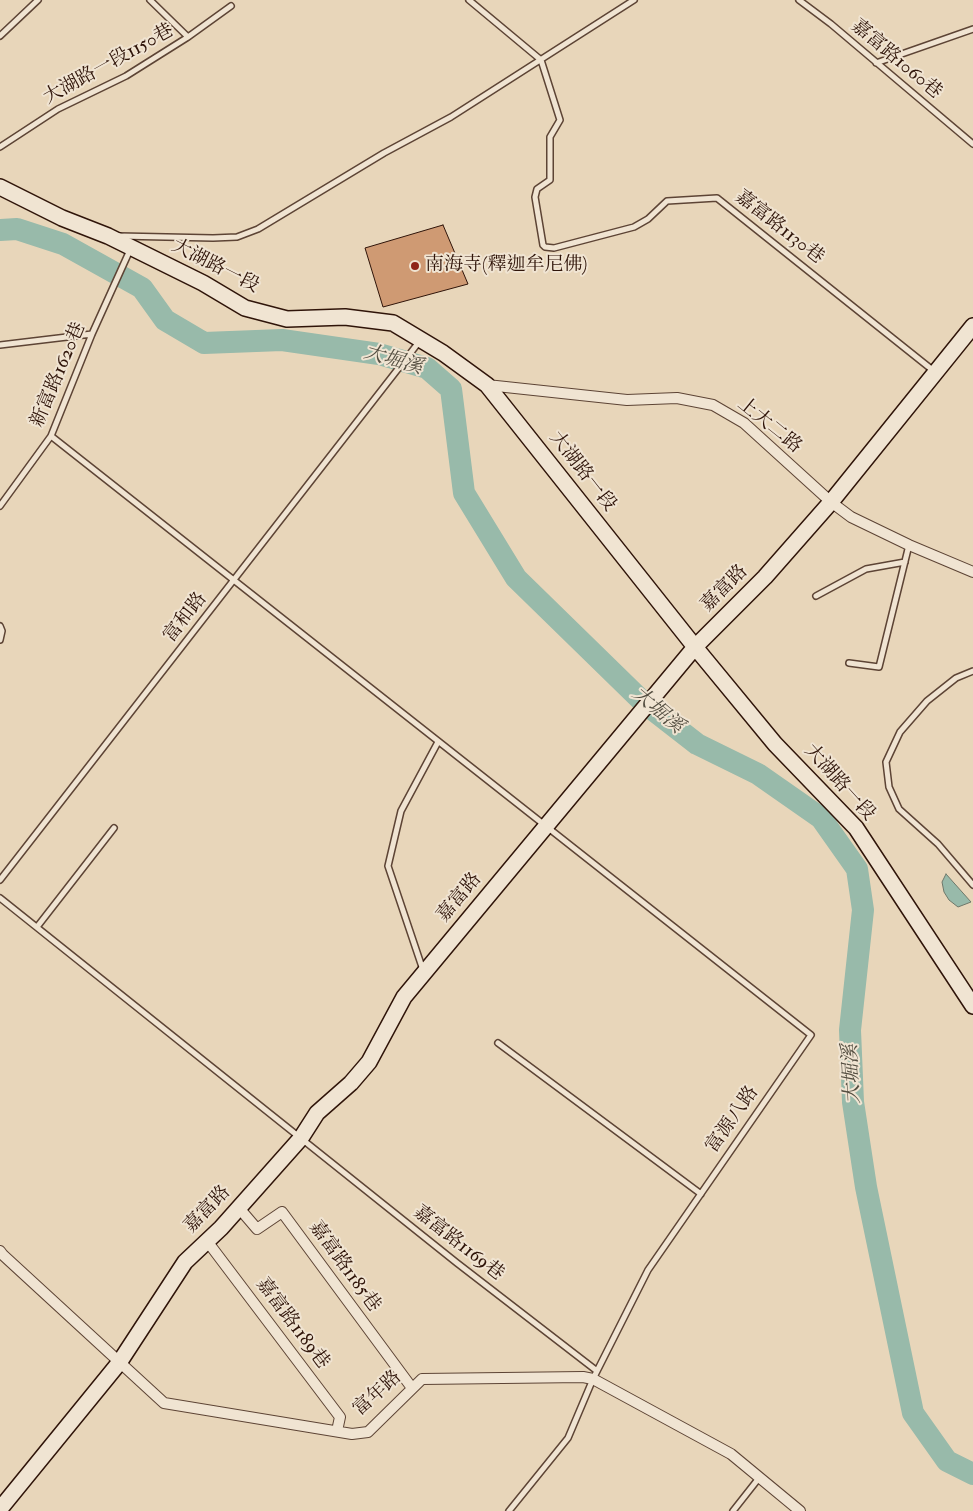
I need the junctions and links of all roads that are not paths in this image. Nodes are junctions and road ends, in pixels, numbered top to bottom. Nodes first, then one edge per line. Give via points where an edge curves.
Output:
1 (38, 0) edge
2 (150, 0) edge
3 (469, 0) edge
4 (634, 0) edge
5 (799, 0) edge
6 (231, 6) dead end
7 (973, 29) edge
8 (0, 36) edge
9 (188, 38) junction
10 (541, 60) junction
11 (876, 63) junction
12 (973, 144) edge
13 (0, 147) edge
14 (0, 187) edge
15 (108, 236) junction
16 (132, 247) junction
17 (973, 326) edge
18 (92, 334) junction
19 (418, 344) junction
20 (0, 345) edge
21 (936, 372) junction
22 (487, 385) junction
23 (51, 436) junction
24 (831, 502) junction
25 (0, 506) edge
26 (909, 545) junction
27 (905, 562) junction
28 (973, 572) edge
29 (234, 580) junction
30 (816, 596) dead end
31 (0, 626) edge
32 (0, 640) edge
33 (695, 647) junction
34 (849, 663) dead end
35 (973, 671) edge
36 (438, 742) junction
37 (546, 827) junction
38 (114, 828) dead end
39 (0, 880) edge
40 (973, 885) edge
41 (0, 898) edge
42 (37, 927) junction
43 (424, 973) junction
44 (973, 1006) edge
45 (498, 1044) dead end
46 (301, 1138) junction
47 (701, 1194) junction
48 (239, 1208) junction
49 (207, 1240) junction
50 (0, 1251) edge
51 (119, 1362) junction
52 (594, 1375) junction
53 (412, 1388) junction
54 (337, 1431) junction
55 (759, 1478) junction
56 (0, 1509) edge
57 (509, 1511) edge
58 (733, 1511) edge
59 (800, 1511) edge

1 - 8 lane
2 - 9 lane
3 - 10 lane
4 - 10 lane
5 - 11 lane, 嘉富路1060巷
6 - 9 lane, 大湖路一段1150巷
7 - 11 lane
9 - 13 lane, 大湖路一段1150巷 via 126,76 58,109
10 - 15 lane via 451,117 384,152 258,229 237,237
10 - 21 lane, 嘉富路1130巷 via 560,120 550,136 550,180 537,189 535,197 543,245 554,248 634,226 648,219 667,202 717,198
11 - 12 lane, 嘉富路1060巷
14 - 15 street, 大湖路一段 via 62,218
15 - 16 street, 大湖路一段
16 - 18 lane, 新富路1620巷
16 - 19 street, 大湖路一段 via 245,308 287,319 345,316 393,323
17 - 21 street, 嘉富路
18 - 20 lane
18 - 23 lane, 新富路1620巷
19 - 22 street, 大湖路一段 via 443,353
19 - 29 lane, 富和路
21 - 24 street, 嘉富路
22 - 24 street, 上大二路 via 627,400 677,398 713,406 744,423
22 - 33 street, 大湖路一段
23 - 25 lane, 新富路1620巷
23 - 29 lane
24 - 26 street, 上大二路 via 851,517
24 - 33 street, 嘉富路 via 765,577
26 - 27 lane
26 - 28 street, 上大二路
27 - 30 lane via 866,569
27 - 34 lane via 879,667
29 - 36 lane
29 - 39 lane, 富和路
31 - 32 lane
33 - 37 street, 嘉富路
33 - 44 street, 大湖路一段 via 775,744 856,828
35 - 40 lane via 956,678 927,701 900,732 886,762 889,787 899,809 938,844
36 - 37 lane
36 - 43 lane via 401,810 388,866
37 - 43 street, 嘉富路
37 - 47 lane, 富源八路 via 811,1035
38 - 42 lane
41 - 42 lane, 嘉富路1169巷
42 - 46 lane, 嘉富路1169巷
43 - 46 street, 嘉富路 via 404,997 369,1062 352,1083 317,1113
45 - 47 lane
46 - 48 street, 嘉富路
46 - 52 lane, 嘉富路1169巷
47 - 52 lane, 富源八路 via 648,1270
48 - 49 street, 嘉富路
48 - 53 street, 嘉富路1185巷 via 256,1229 282,1212
49 - 51 street, 嘉富路 via 185,1262
49 - 54 street, 嘉富路1189巷 via 340,1417
50 - 51 street, 富年路
51 - 54 street, 富年路 via 164,1403
51 - 56 street, 嘉富路
52 - 53 street, 富年路 via 432,1378 422,1379
52 - 55 street, 富年路 via 731,1454
52 - 57 lane, 富源八路 via 568,1438
53 - 54 street, 富年路 via 368,1432 352,1434
55 - 58 lane
55 - 59 street, 富年路

